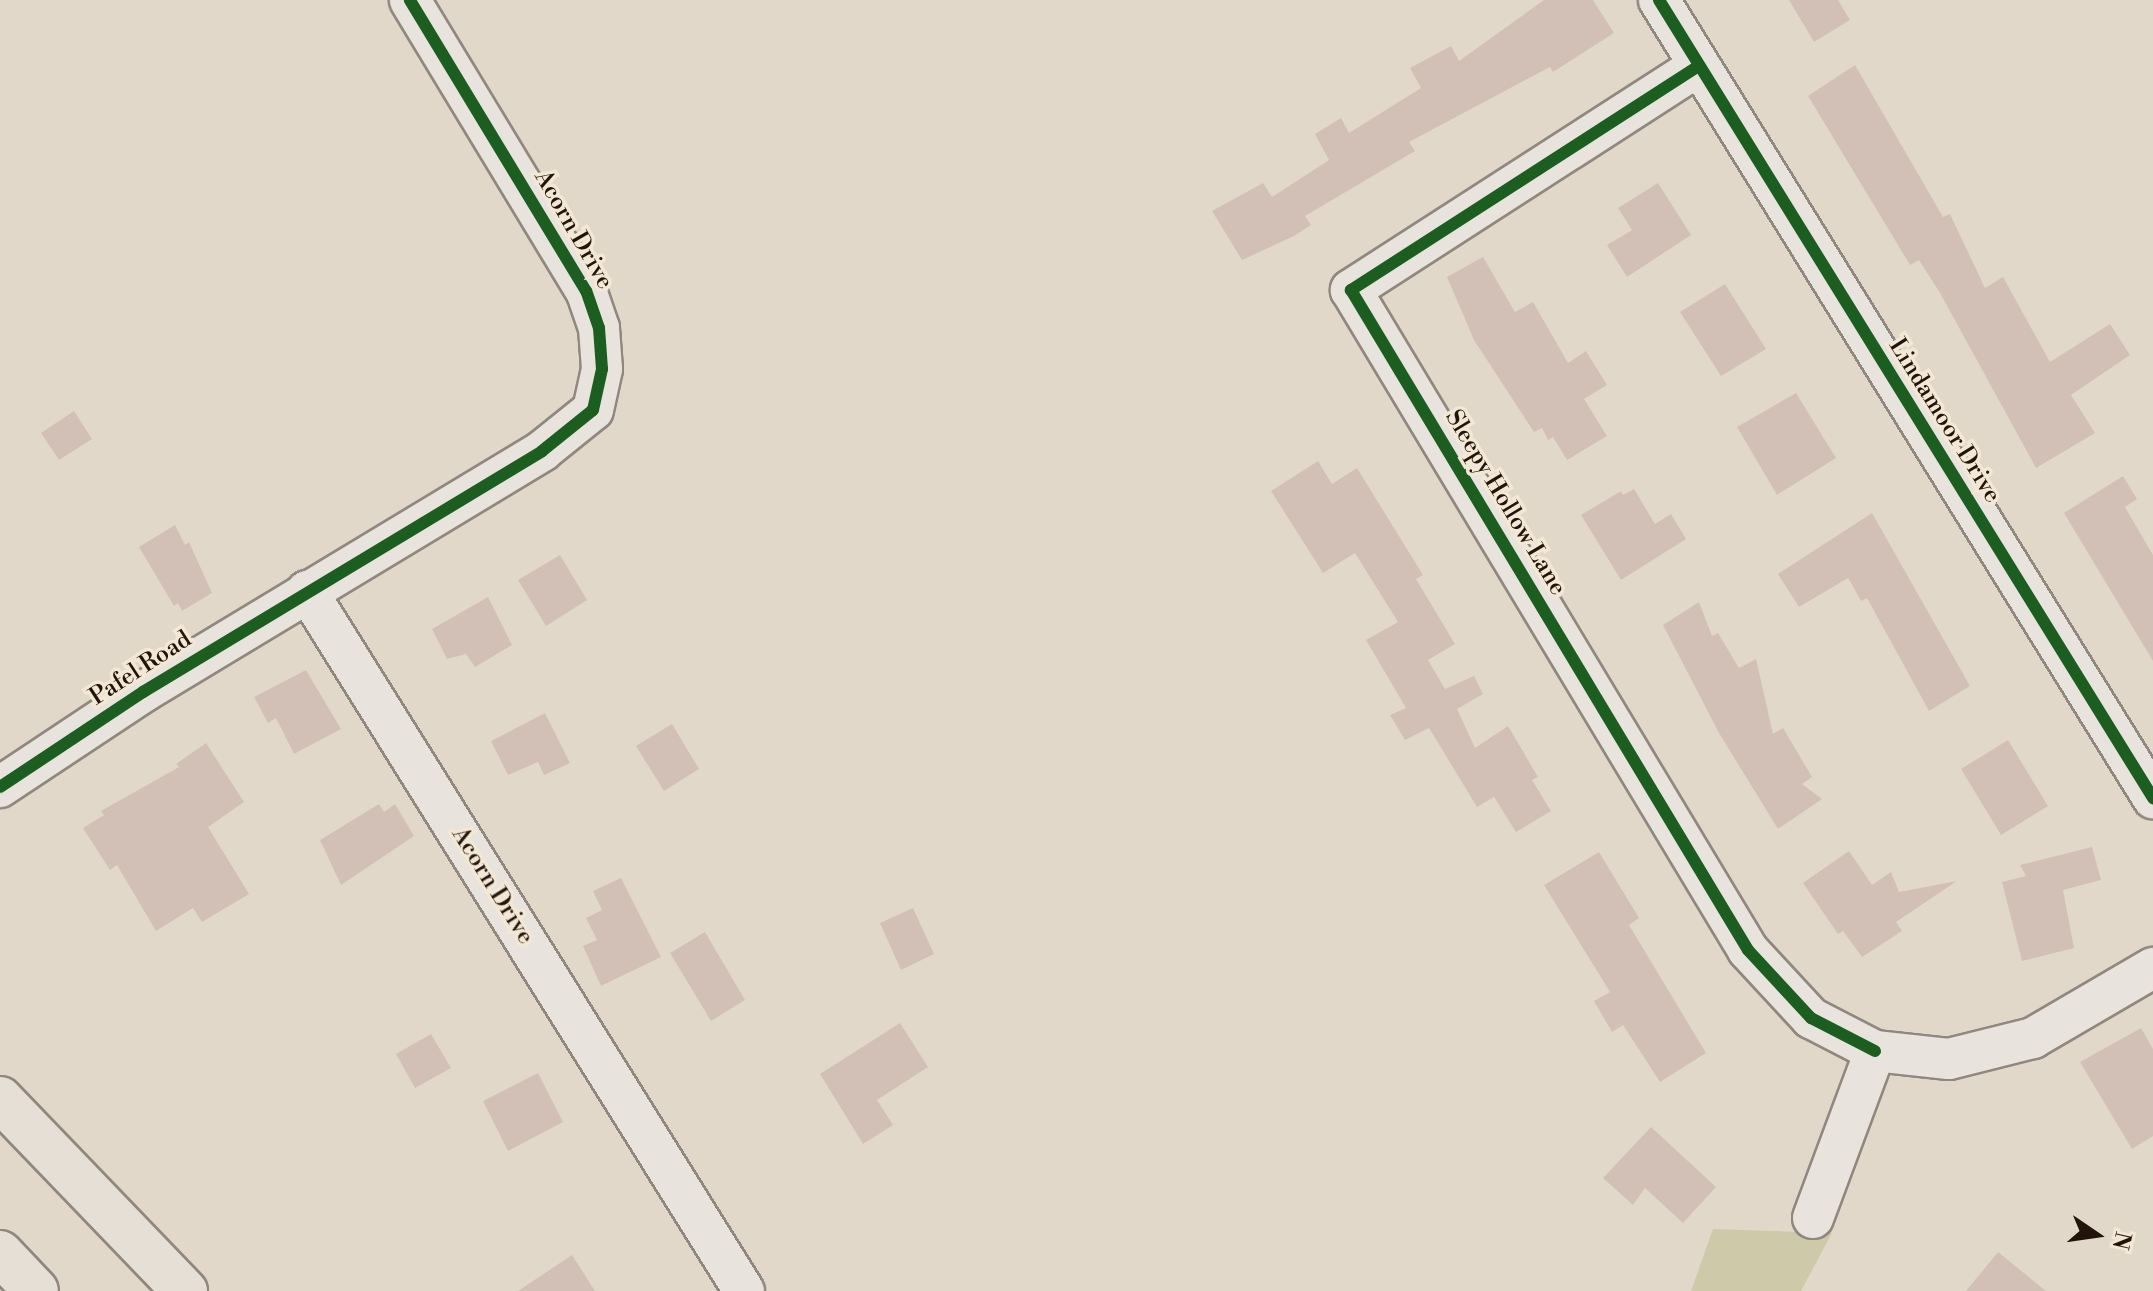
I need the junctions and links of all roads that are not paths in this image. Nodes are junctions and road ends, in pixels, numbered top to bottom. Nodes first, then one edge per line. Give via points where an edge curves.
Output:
1 (410, 0) edge
2 (1659, 0) edge
3 (1697, 67) junction
4 (307, 591) junction
5 (0, 787) edge
6 (2153, 798) edge
7 (2153, 968) edge
8 (1875, 1051) junction
9 (0, 1099) edge
10 (1813, 1218) dead end
11 (0, 1253) edge
12 (36, 1291) edge
13 (185, 1291) edge
14 (744, 1291) edge

1 - 4 street, Acorn Drive via 586,291 599,328 602,369 593,410 542,451
2 - 3 street, Lindamoor Drive
3 - 6 street, Lindamoor Drive
3 - 8 street, Sleepy Hollow Lane via 1351,290 1748,950 1811,1018
4 - 5 street, Pafel Road
4 - 14 street, Acorn Drive
7 - 8 street via 2033,1038 1949,1059
8 - 10 street
9 - 13 highway
11 - 12 highway

